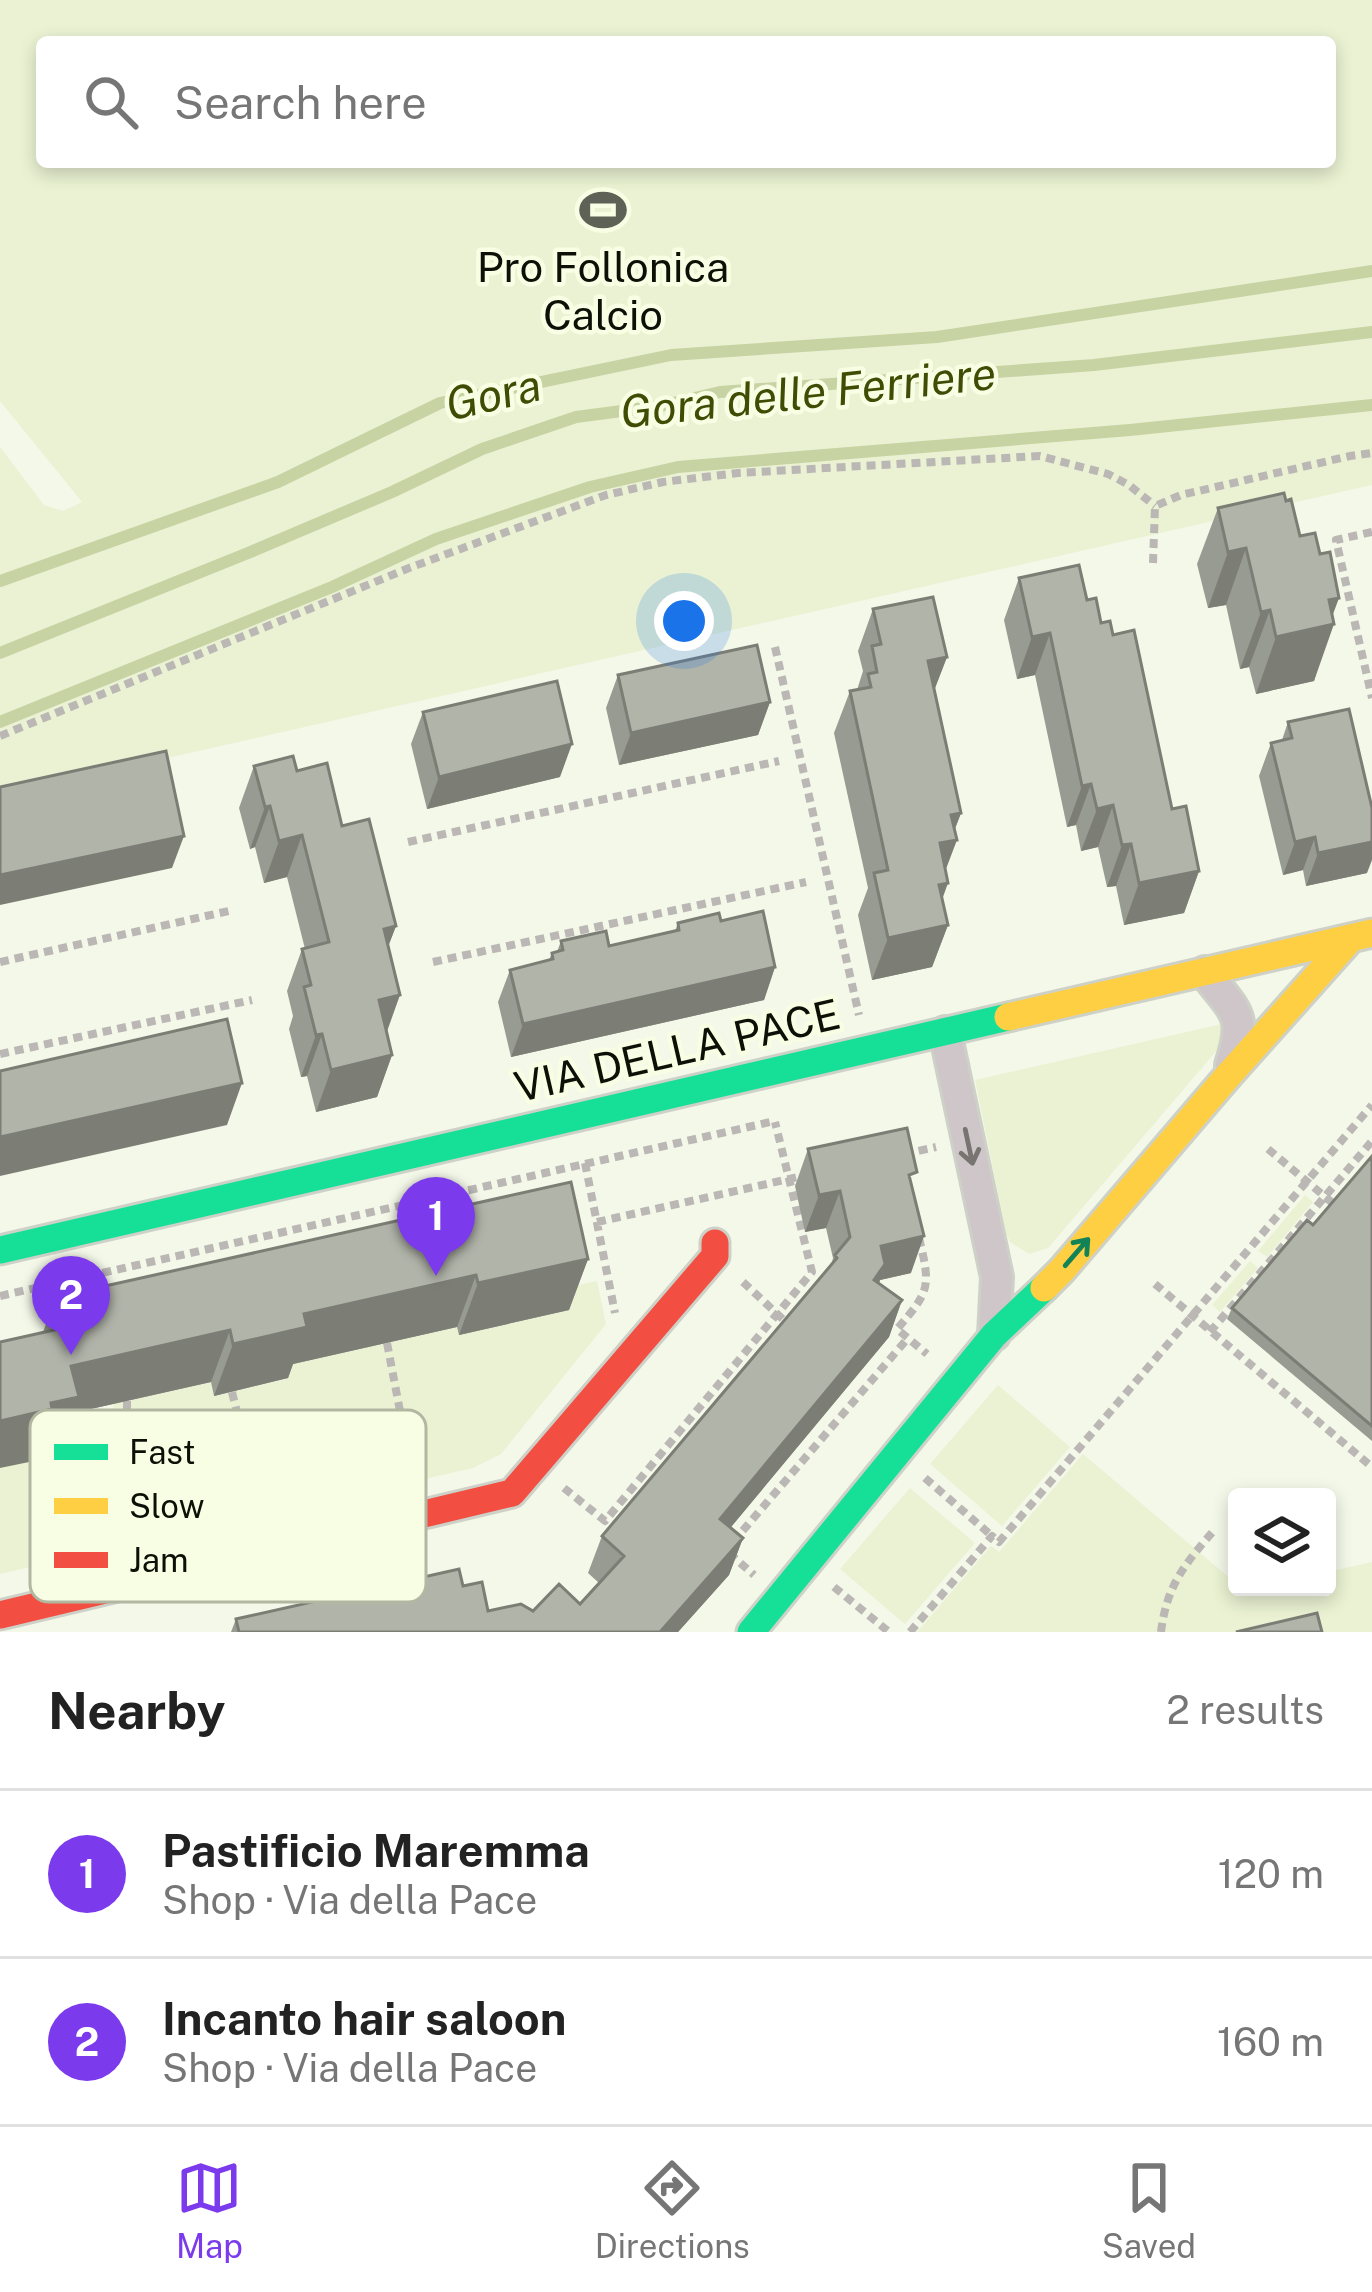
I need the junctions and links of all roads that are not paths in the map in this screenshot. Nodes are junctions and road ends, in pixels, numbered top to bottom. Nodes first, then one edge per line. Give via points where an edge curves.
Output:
1 (1362, 936) edge
2 (1205, 972) junction
3 (945, 1032) junction
4 (1227, 1077) junction
5 (715, 1243) dead end
6 (0, 1250) edge
7 (994, 1335) junction
8 (426, 1514) edge
9 (57, 1602) edge
10 (0, 1616) edge
11 (751, 1632) edge

1 - 2 street, VIA DELLA PACE
1 - 4 street
2 - 3 street, VIA DELLA PACE
2 - 4 street via 1239,1020
3 - 6 street, VIA DELLA PACE
3 -> 7 street via 997,1277
7 -> 4 street via 1062,1270
5 - 8 street via 716,1256 512,1493
7 - 11 street
9 - 10 street

